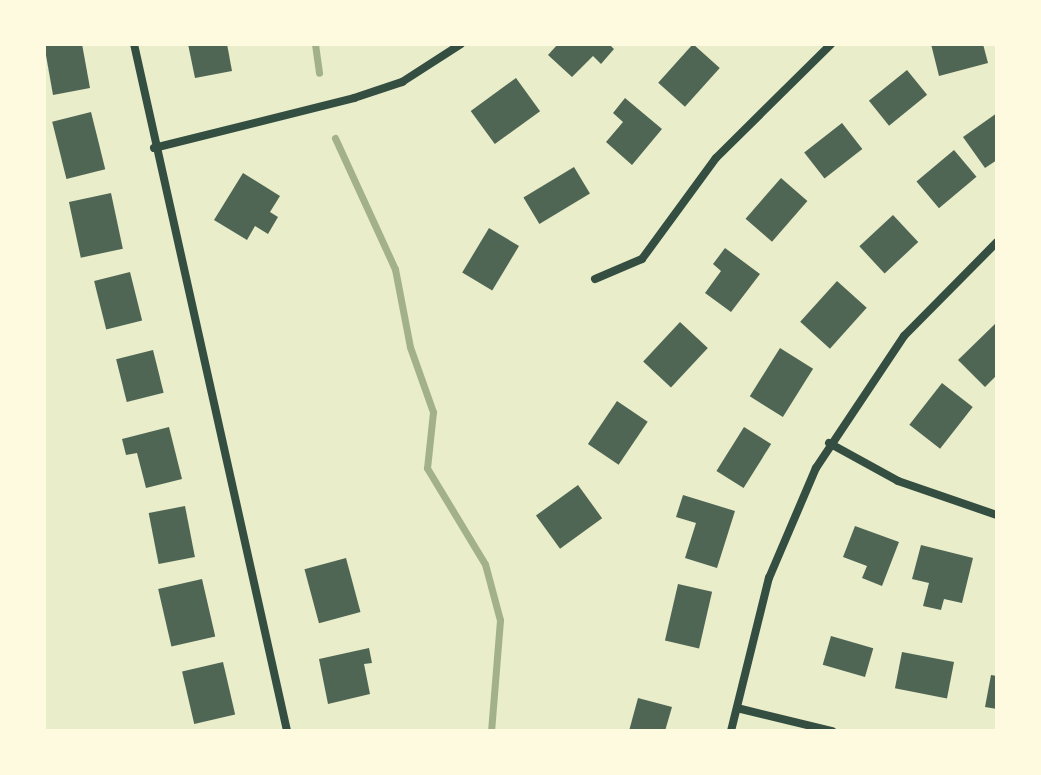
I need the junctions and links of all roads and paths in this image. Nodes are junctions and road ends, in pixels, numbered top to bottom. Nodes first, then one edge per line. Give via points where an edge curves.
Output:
1 (134, 44) edge
2 (461, 44) edge
3 (831, 44) edge
4 (154, 148) junction
5 (997, 242) edge
6 (595, 279) dead end
7 (829, 443) junction
8 (997, 515) edge
9 (737, 708) junction
10 (287, 731) edge
11 (731, 731) edge
12 (832, 731) edge

1 - 4 street
2 - 4 street via 402,82
3 - 6 street via 716,158 642,259
4 - 10 street
5 - 7 street via 904,336
7 - 8 street via 898,481
7 - 9 street via 769,578
9 - 11 street
9 - 12 street

